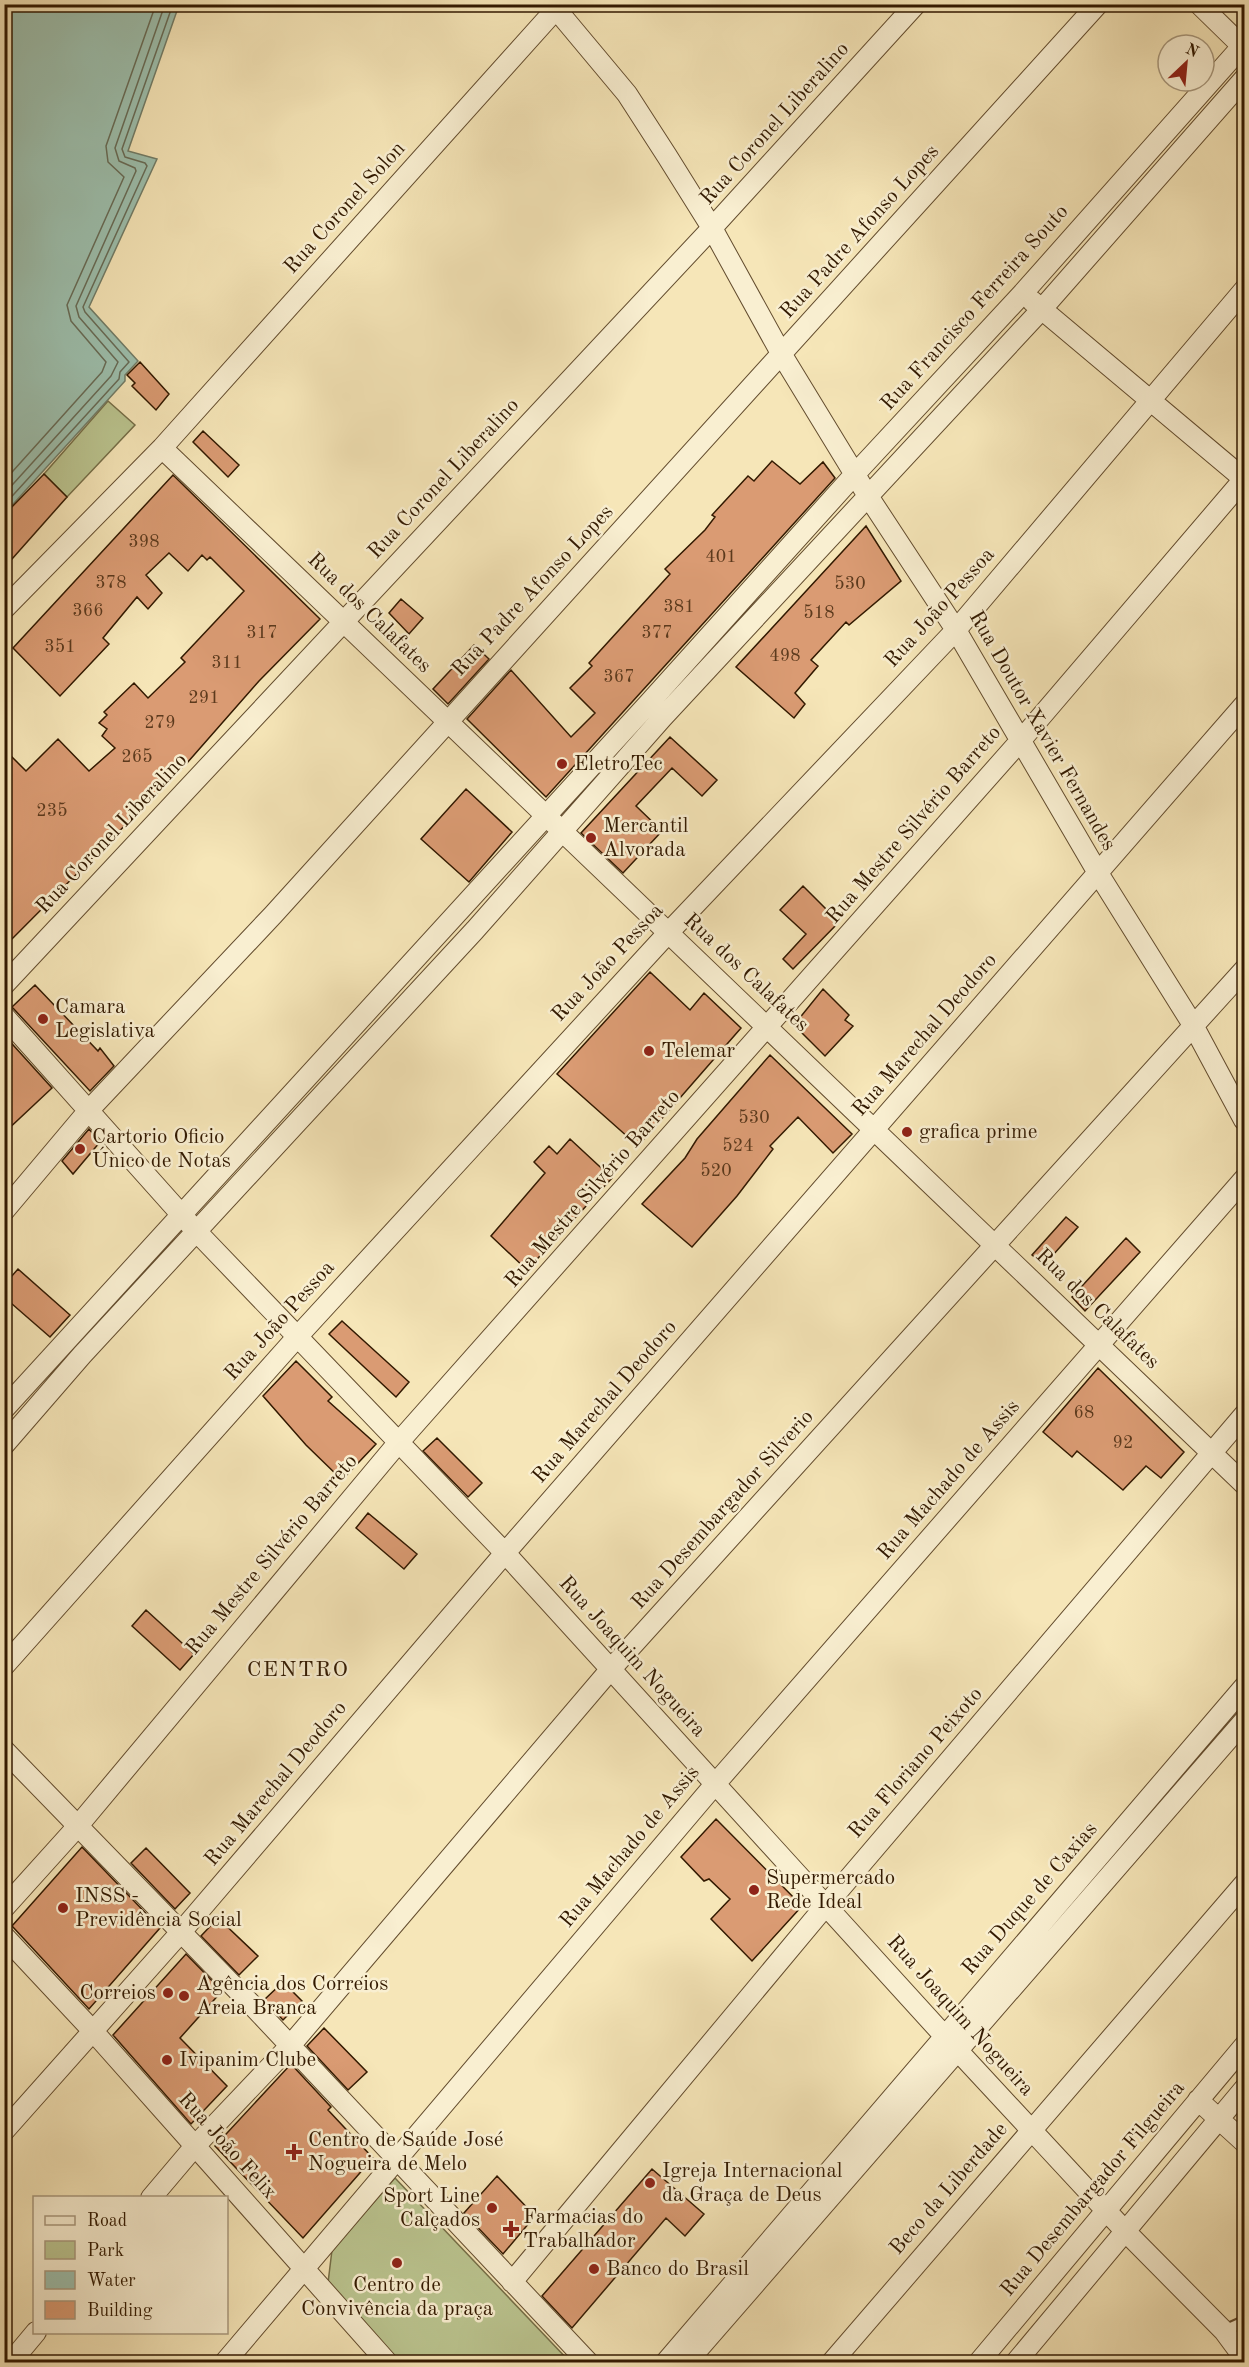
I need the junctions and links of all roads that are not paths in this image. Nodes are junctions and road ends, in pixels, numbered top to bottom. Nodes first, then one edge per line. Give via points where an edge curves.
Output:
1 (916, 4) edge
2 (1098, 4) edge
3 (1199, 4) edge
4 (558, 6) edge
5 (1244, 46) edge
6 (1245, 80) edge
7 (712, 228) junction
8 (1245, 290) edge
9 (1023, 293) junction
10 (1041, 310) junction
11 (782, 355) junction
12 (1149, 401) junction
13 (162, 448) junction
14 (855, 474) junction
15 (1244, 479) edge
16 (868, 496) junction
17 (739, 603) junction
18 (4, 609) edge
19 (755, 618) junction
20 (345, 622) junction
21 (956, 630) junction
22 (1245, 705) edge
23 (656, 710) junction
24 (446, 722) junction
25 (1021, 740) junction
26 (545, 815) junction
27 (562, 833) junction
28 (1098, 873) junction
29 (668, 933) junction
30 (1245, 970) edge
31 (4, 985) edge
32 (384, 994) junction
33 (400, 1011) junction
34 (4, 1016) edge
35 (1193, 1025) junction
36 (769, 1026) junction
37 (89, 1110) junction
38 (1245, 1120) edge
39 (875, 1130) junction
40 (1245, 1179) edge
41 (4, 1211) edge
42 (181, 1213) junction
43 (196, 1231) junction
44 (995, 1245) junction
45 (87, 1318) junction
46 (104, 1332) junction
47 (298, 1336) junction
48 (1100, 1345) junction
49 (4, 1409) edge
50 (1245, 1415) edge
51 (398, 1443) junction
52 (5, 1445) edge
53 (1213, 1454) junction
54 (1245, 1484) edge
55 (505, 1553) junction
56 (4, 1666) edge
57 (610, 1670) junction
58 (1245, 1687) edge
59 (1245, 1721) edge
60 (4, 1749) edge
61 (716, 1783) junction
62 (77, 1827) junction
63 (1245, 1884) edge
64 (827, 1904) junction
65 (4, 1908) edge
66 (181, 1932) junction
67 (4, 1936) edge
68 (92, 2030) junction
69 (945, 2036) junction
70 (1245, 2046) edge
71 (289, 2047) junction
72 (959, 2052) junction
73 (1245, 2089) edge
74 (1198, 2100) junction
75 (1220, 2119) junction
76 (1031, 2130) junction
77 (4, 2131) edge
78 (1245, 2142) edge
79 (195, 2146) junction
80 (396, 2158) junction
81 (153, 2196) edge
82 (1106, 2210) junction
83 (1126, 2232) junction
84 (305, 2270) junction
85 (512, 2282) junction
86 (1245, 2322) edge
87 (1224, 2331) junction
88 (34, 2334) edge
89 (1245, 2358) edge
90 (11, 2362) edge
91 (225, 2362) edge
92 (387, 2362) edge
93 (588, 2362) edge
94 (666, 2362) edge
95 (687, 2362) edge
96 (832, 2362) edge
97 (979, 2362) edge
98 (1016, 2362) edge

1 - 7 street, Rua Coronel Liberalino
2 - 11 street, Rua Padre Afonso Lopes
3 - 5 street
4 - 7 street, Rua Doutor Xavier Fernandes via 627,94
4 - 13 street, Rua Coronel Solon
5 - 9 street, Rua Francisco Ferreira Souto
6 - 10 street, Rua Francisco Ferreira Souto
7 - 11 street, Rua Doutor Xavier Fernandes
7 - 20 street, Rua Coronel Liberalino
8 - 12 street, Rua João Pessoa
9 - 10 street
9 - 14 street, Rua Francisco Ferreira Souto
10 - 12 street
10 - 16 street, Rua Francisco Ferreira Souto
11 - 14 street, Rua Doutor Xavier Fernandes
11 - 24 street, Rua Padre Afonso Lopes
12 - 15 street
12 - 21 street, Rua João Pessoa
13 - 18 street, Rua Coronel Solon
13 - 20 street, Rua dos Calafates
14 - 16 street, Rua Doutor Xavier Fernandes
14 - 17 street, Rua Francisco Ferreira Souto
15 - 25 street, Rua Mestre Silvério Barreto
16 - 19 street, Rua Francisco Ferreira Souto
16 - 21 street, Rua Doutor Xavier Fernandes
17 - 19 street
17 - 23 street, Rua Francisco Ferreira Souto
19 - 23 street, Rua Francisco Ferreira Souto
20 - 24 street, Rua dos Calafates
20 - 31 street, Rua Coronel Liberalino
21 - 25 street, Rua Doutor Xavier Fernandes
21 - 29 street, Rua João Pessoa
22 - 28 street, Rua Marechal Deodoro
23 - 26 street, Rua Francisco Ferreira Souto
23 - 27 street, Rua Francisco Ferreira Souto
24 - 26 street, Rua dos Calafates
24 - 37 street, Rua Padre Afonso Lopes via 265,924
25 - 28 street, Rua Doutor Xavier Fernandes
25 - 36 street, Rua Mestre Silvério Barreto
26 - 27 street, Rua dos Calafates
26 - 32 street, Rua Francisco Ferreira Souto
27 - 29 street, Rua dos Calafates
27 - 33 street, Rua Francisco Ferreira Souto
28 - 35 street, Rua Doutor Xavier Fernandes
28 - 39 street, Rua Marechal Deodoro
29 - 36 street, Rua dos Calafates
29 - 47 street, Rua João Pessoa
30 - 35 street, Rua Desembargador Silverio
32 - 33 street
32 - 42 street, Rua Francisco Ferreira Souto
33 - 43 street, Rua Francisco Ferreira Souto
34 - 37 street, Rua Joaquim Nogueira
35 - 38 street, Rua Doutor Xavier Fernandes
35 - 44 street, Rua Desembargador Silverio
36 - 39 street, Rua dos Calafates
36 - 51 street, Rua Mestre Silvério Barreto
37 - 41 street, Rua Padre Afonso Lopes
37 - 42 street, Rua Joaquim Nogueira
39 - 44 street, Rua dos Calafates
39 - 55 street, Rua Marechal Deodoro
40 - 48 street, Rua Machado de Assis
42 - 43 street, Rua Joaquim Nogueira
42 - 45 street, Rua Francisco Ferreira Souto
43 - 46 street, Rua Francisco Ferreira Souto
43 - 47 street, Rua Joaquim Nogueira
44 - 48 street, Rua dos Calafates
44 - 57 street, Rua Desembargador Silverio
45 - 46 street
45 - 49 street, Rua Francisco Ferreira Souto
46 - 52 street, Rua Francisco Ferreira Souto
47 - 51 street, Rua Joaquim Nogueira
47 - 56 street, Rua João Pessoa
48 - 53 street, Rua dos Calafates
48 - 61 street, Rua Machado de Assis
50 - 53 street, Rua Floriano Peixoto
51 - 55 street, Rua Joaquim Nogueira
51 - 62 street, Rua Mestre Silvério Barreto
53 - 54 street, Rua dos Calafates
53 - 64 street, Rua Floriano Peixoto
55 - 57 street, Rua Joaquim Nogueira
55 - 66 street, Rua Marechal Deodoro
57 - 61 street, Rua Joaquim Nogueira
57 - 71 street, Rua Desembargador Silverio
58 - 69 street, Rua Duque de Caxias
59 - 72 street
60 - 62 street
61 - 64 street, Rua Joaquim Nogueira
61 - 80 street, Rua Machado de Assis
62 - 65 street, Rua Mestre Silvério Barreto
62 - 66 street
63 - 76 street, Beco da Liberdade
64 - 69 street, Rua Joaquim Nogueira
64 - 85 street, Rua Floriano Peixoto
66 - 68 street, Rua Marechal Deodoro
66 - 71 street
67 - 68 street, Rua João Felix
68 - 77 street, Rua Marechal Deodoro
68 - 79 street, Rua João Felix
69 - 72 street, Rua Joaquim Nogueira
69 - 94 street, Rua Duque de Caxias
70 - 74 street, Rua Desembargador Filgueira
71 - 79 street, Rua Desembargador Silverio
71 - 80 street
72 - 76 street, Rua Joaquim Nogueira
72 - 95 street
73 - 75 street
74 - 75 street
74 - 82 street, Rua Desembargador Filgueira
75 - 78 street
75 - 83 street
76 - 82 street, Rua Joaquim Nogueira
76 - 96 street, Beco da Liberdade
79 - 81 street, Rua Desembargador Silverio
79 - 84 street, Rua João Felix
80 - 84 street, Rua Machado de Assis
80 - 85 street
82 - 83 street, Rua Joaquim Nogueira
82 - 97 street, Rua Desembargador Filgueira
83 - 87 street, Rua Joaquim Nogueira
83 - 98 street
84 - 91 street, Rua Machado de Assis
84 - 92 street, Rua João Felix
85 - 93 street
86 - 87 lane
87 - 89 street, Rua Joaquim Nogueira
88 - 90 street

